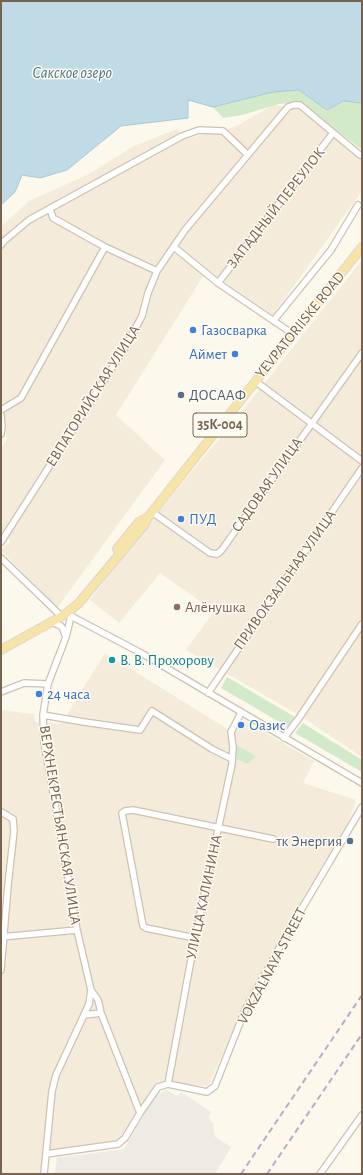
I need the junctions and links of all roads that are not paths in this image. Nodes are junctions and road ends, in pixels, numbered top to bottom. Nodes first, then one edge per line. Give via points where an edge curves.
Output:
1 (333, 133) junction
2 (248, 155) junction
3 (360, 155) dead end
4 (358, 205) dead end
5 (50, 209) junction
6 (1, 245) edge
7 (105, 247) junction
8 (174, 247) junction
9 (362, 247) edge
10 (157, 271) junction
11 (218, 283) junction
12 (274, 320) junction
13 (293, 334) junction
14 (362, 352) edge
15 (255, 381) junction
16 (1, 410) edge
17 (1, 415) edge
18 (311, 423) junction
19 (1, 434) edge
20 (362, 461) edge
21 (362, 468) edge
22 (150, 514) junction
23 (1, 542) edge
24 (1, 558) edge
25 (65, 615) junction
26 (52, 622) junction
27 (362, 624) edge
28 (66, 637) junction
29 (1, 645) edge
30 (1, 650) edge
31 (48, 684) junction
32 (1, 692) edge
33 (208, 693) junction
34 (241, 713) junction
35 (43, 715) junction
36 (284, 738) junction
37 (232, 759) junction
38 (362, 783) edge
39 (362, 807) edge
40 (1, 812) edge
41 (219, 828) junction
42 (273, 839) dead end
43 (77, 930) junction
44 (2, 937) edge
45 (195, 938) junction
46 (1, 970) edge
47 (91, 990) junction
48 (101, 1013) junction
49 (84, 1015) junction
50 (168, 1084) junction
51 (140, 1113) junction
52 (362, 1115) edge
53 (46, 1154) junction
54 (44, 1174) edge
55 (320, 1174) edge

1 - 2 street, ЕВПАТОРИЙСКАЯ УЛИЦА via 300,105 294,105 288,107
1 - 3 street
1 - 11 street, ЗАПАДНЫЙ ПЕРЕУЛОК
2 - 5 street via 223,132 199,130 182,136
2 - 8 street, ЕВПАТОРИЙСКАЯ УЛИЦА via 185,230
4 - 12 street via 331,250
5 - 6 street via 29,220
5 - 7 street via 53,218
7 - 10 street
7 - 16 street via 21,398
8 - 10 street, ЕВПАТОРИЙСКАЯ УЛИЦА
8 - 11 street
9 - 13 main road, YEVPATORIISKE ROAD / 35К-004
10 - 23 street, ЕВПАТОРИЙСКАЯ УЛИЦА via 142,316 126,346
11 - 12 street
12 - 13 street
13 - 15 main road, YEVPATORIISKE ROAD / 35К-004
14 - 18 street, САДОВАЯ УЛИЦА
15 - 18 street
15 - 22 main road, YEVPATORIISKE ROAD / 35К-004
17 - 19 street
18 - 20 street
18 - 22 street, САДОВАЯ УЛИЦА via 217,554 210,553
21 - 33 street, ПРИВОКЗАЛЬНАЯ УЛИЦА
22 - 25 main road, YEVPATORIISKE ROAD / 35К-004 via 139,522
24 - 25 street
25 - 26 main road, YEVPATORIISKE ROAD / 35К-004
25 - 28 street, ВЕРХНЕКРЕСТЬЯНСКАЯ УЛИЦА
25 - 29 main road, YEVPATORIISKE ROAD / 35К-004
25 - 33 street via 141,653
26 - 28 street via 61,626
26 - 30 main road, YEVPATORIISKE ROAD / 35К-004
27 - 36 street
28 - 31 street, ВЕРХНЕКРЕСТЬЯНСКАЯ УЛИЦА
31 - 32 street via 24,683
31 - 35 street, ВЕРХНЕКРЕСТЬЯНСКАЯ УЛИЦА
33 - 34 street
34 - 36 street
34 - 37 street, УЛИЦА КАЛИНИНА via 231,732
35 - 37 street via 140,730 152,712
35 - 43 street, ВЕРХНЕКРЕСТЬЯНСКАЯ УЛИЦА via 44,741
36 - 38 street
37 - 41 street, УЛИЦА КАЛИНИНА
39 - 50 street, VOKZALNAYA STREET via 245,1010 215,1086 207,1092
40 - 44 street via 13,819 14,831
41 - 42 street
41 - 45 street, УЛИЦА КАЛИНИНА
41 - 45 street via 133,810 122,813 143,926
43 - 44 street
43 - 47 street, ВЕРХНЕКРЕСТЬЯНСКАЯ УЛИЦА
44 - 46 street
45 - 50 street, УЛИЦА КАЛИНИНА
47 - 48 street, ВЕРХНЕКРЕСТЬЯНСКАЯ УЛИЦА via 98,1000
47 - 49 street, ВЕРХНЕКРЕСТЬЯНСКАЯ УЛИЦА
48 - 49 street
48 - 51 street, ВЕРХНЕКРЕСТЬЯНСКАЯ УЛИЦА
49 - 53 street, ВЕРХНЕКРЕСТЬЯНСКАЯ УЛИЦА via 56,1074
50 - 51 street via 158,1087
51 - 53 street via 125,1138 118,1144
52 - 55 street
53 - 54 street, ВЕРХНЕКРЕСТЬЯНСКАЯ УЛИЦА

